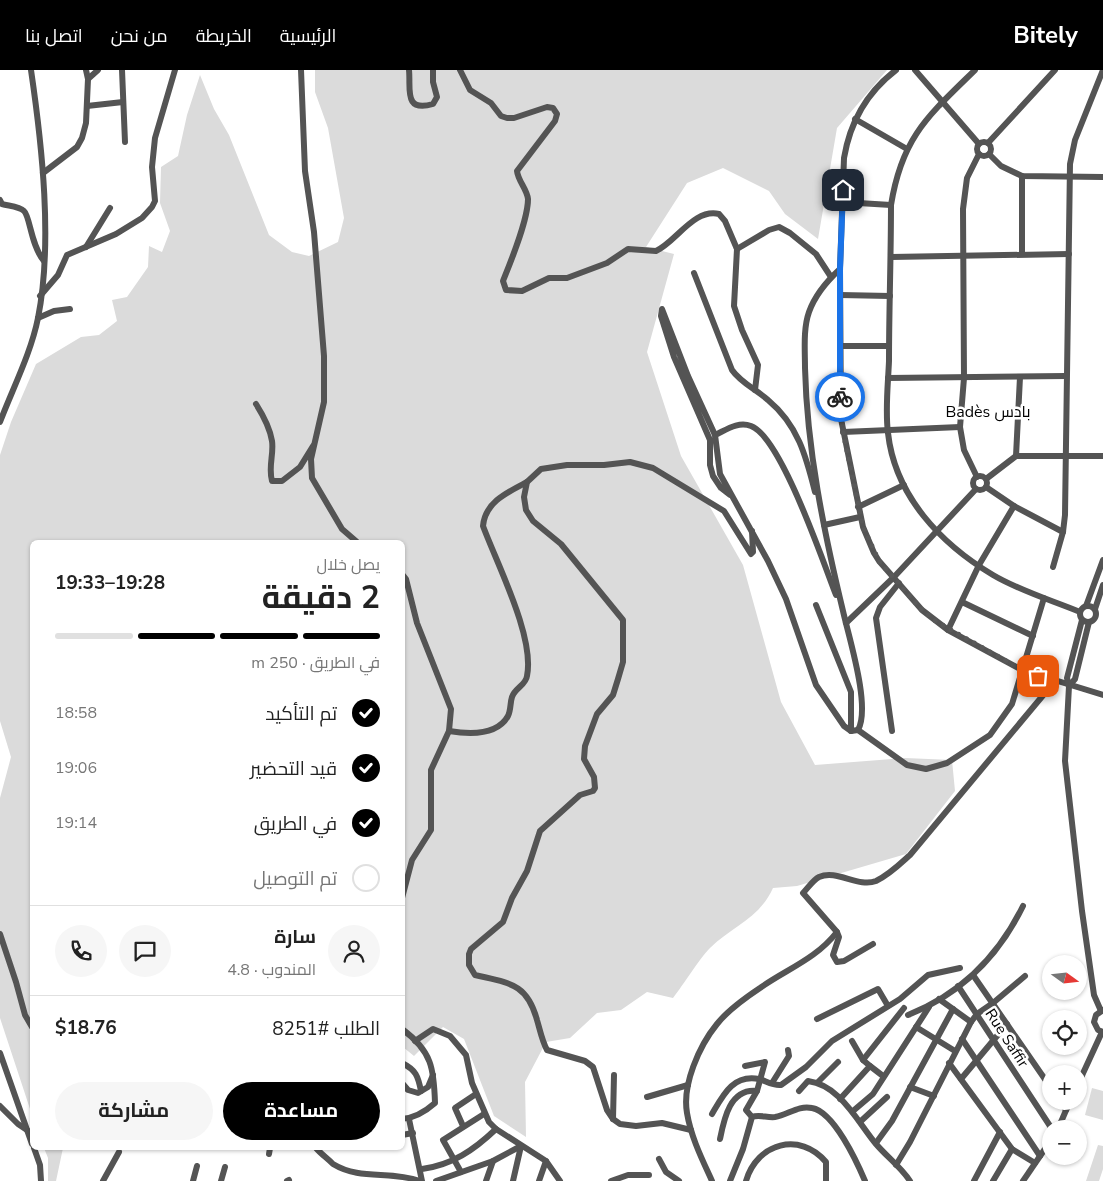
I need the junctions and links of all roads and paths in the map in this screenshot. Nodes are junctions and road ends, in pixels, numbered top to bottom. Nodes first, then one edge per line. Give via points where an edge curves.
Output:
1 (31, 70) edge
2 (86, 70) edge
3 (98, 70) edge
4 (122, 70) edge
5 (174, 70) edge
6 (301, 70) edge
7 (409, 70) edge
8 (433, 70) edge
9 (460, 70) edge
10 (896, 70) edge
11 (915, 70) edge
12 (975, 70) edge
13 (1103, 70) edge
14 (1051, 71) edge
15 (88, 79) junction
16 (123, 102) junction
17 (943, 102) junction
18 (87, 106) junction
19 (855, 119) junction
20 (124, 142) dead end
21 (988, 143) junction
22 (979, 144) junction
23 (907, 149) junction
24 (979, 154) junction
25 (989, 154) junction
26 (43, 173) junction
27 (1022, 176) junction
28 (1070, 176) junction
29 (1103, 177) edge
30 (0, 200) edge
31 (842, 202) junction
32 (891, 205) junction
33 (110, 208) dead end
34 (86, 246) junction
35 (737, 249) junction
36 (1022, 253) junction
37 (964, 254) junction
38 (1069, 254) junction
39 (891, 257) junction
40 (44, 261) junction
41 (840, 269) junction
42 (694, 273) dead end
43 (831, 277) junction
44 (840, 295) junction
45 (40, 296) junction
46 (890, 296) junction
47 (70, 309) dead end
48 (38, 318) junction
49 (840, 346) junction
50 (889, 346) junction
51 (1066, 376) junction
52 (888, 378) junction
53 (964, 378) junction
54 (1020, 378) junction
55 (755, 390) junction
56 (256, 404) dead end
57 (0, 422) edge
58 (960, 426) junction
59 (887, 431) junction
60 (843, 432) junction
61 (715, 435) junction
62 (314, 445) junction
63 (1016, 456) junction
64 (1103, 456) edge
65 (1065, 457) junction
66 (976, 477) junction
67 (986, 479) junction
68 (527, 482) junction
69 (904, 485) junction
70 (986, 487) junction
71 (976, 488) junction
72 (730, 495) junction
73 (819, 503) junction
74 (1014, 506) junction
75 (858, 507) junction
76 (860, 517) junction
77 (824, 525) junction
78 (752, 531) junction
79 (935, 531) junction
80 (1064, 532) junction
81 (355, 540) edge
82 (1103, 560) edge
83 (979, 565) junction
84 (1053, 568) dead end
85 (405, 577) edge
86 (894, 577) junction
87 (899, 583) junction
88 (1103, 585) edge
89 (1044, 598) junction
90 (962, 602) junction
91 (816, 605) dead end
92 (1086, 606) junction
93 (1095, 609) junction
94 (1080, 612) junction
95 (843, 613) junction
96 (1100, 618) edge
97 (1082, 620) junction
98 (1089, 622) junction
99 (846, 623) junction
100 (948, 630) junction
101 (1033, 636) junction
102 (1022, 670) junction
103 (1055, 681) junction
104 (1069, 686) junction
105 (1103, 695) edge
106 (892, 730) dead end
107 (449, 731) junction
108 (854, 731) junction
109 (405, 890) edge
110 (1023, 906) dead end
111 (836, 932) junction
112 (0, 934) edge
113 (873, 944) dead end
114 (960, 968) dead end
115 (974, 975) junction
116 (1025, 976) dead end
117 (958, 986) junction
118 (900, 999) junction
119 (939, 999) junction
120 (993, 1003) junction
121 (888, 1006) junction
122 (930, 1006) junction
123 (904, 1008) junction
124 (953, 1009) junction
125 (1102, 1010) edge
126 (977, 1014) junction
127 (908, 1015) junction
128 (817, 1019) dead end
129 (971, 1022) junction
130 (30, 1024) edge
131 (918, 1024) junction
132 (1008, 1024) junction
133 (405, 1032) edge
134 (1102, 1032) edge
135 (962, 1039) junction
136 (935, 1040) junction
137 (994, 1040) junction
138 (415, 1041) junction
139 (852, 1041) dead end
140 (788, 1050) dead end
141 (955, 1051) junction
142 (0, 1053) edge
143 (863, 1060) junction
144 (976, 1061) junction
145 (838, 1062) dead end
146 (949, 1063) junction
147 (405, 1064) edge
148 (1087, 1065) edge
149 (745, 1066) dead end
150 (870, 1066) junction
151 (434, 1072) junction
152 (614, 1075) dead end
153 (1042, 1075) edge
154 (883, 1076) junction
155 (761, 1080) junction
156 (961, 1080) junction
157 (818, 1082) junction
158 (772, 1084) junction
159 (688, 1085) junction
160 (405, 1086) edge
161 (910, 1087) junction
162 (421, 1091) junction
163 (757, 1091) junction
164 (799, 1091) dead end
165 (476, 1094) junction
166 (934, 1096) junction
167 (647, 1097) dead end
168 (887, 1097) dead end
169 (840, 1099) junction
170 (0, 1106) edge
171 (1066, 1110) edge
172 (853, 1112) junction
173 (484, 1114) junction
174 (712, 1114) dead end
175 (752, 1117) junction
176 (406, 1119) edge
177 (613, 1119) junction
178 (1046, 1120) edge
179 (1062, 1120) edge
180 (861, 1121) junction
181 (463, 1126) junction
182 (496, 1129) junction
183 (27, 1130) junction
184 (691, 1130) junction
185 (1000, 1132) junction
186 (413, 1133) junction
187 (405, 1134) edge
188 (30, 1138) edge
189 (720, 1140) dead end
190 (876, 1143) junction
191 (521, 1146) junction
192 (1012, 1149) junction
193 (35, 1150) edge
194 (317, 1150) edge
195 (119, 1152) dead end
196 (1042, 1153) edge
197 (1040, 1156) junction
198 (659, 1159) dead end
199 (454, 1160) junction
200 (493, 1161) junction
201 (546, 1161) junction
202 (1035, 1163) junction
203 (896, 1165) junction
204 (197, 1166) dead end
205 (225, 1167) dead end
206 (422, 1169) junction
207 (461, 1172) junction
208 (649, 1175) dead end
209 (908, 1180) edge
210 (41, 1181) edge
211 (103, 1181) edge
212 (193, 1181) edge
213 (221, 1181) edge
214 (421, 1181) edge
215 (436, 1181) edge
216 (486, 1181) edge
217 (513, 1181) edge
218 (539, 1181) edge
219 (560, 1181) edge
220 (611, 1181) edge
221 (678, 1181) edge
222 (712, 1181) edge
223 (730, 1181) edge
224 (746, 1181) edge
225 (826, 1181) edge
226 (865, 1181) edge
227 (974, 1181) edge
228 (993, 1181) edge
229 (1023, 1181) edge

1 - 26 street
2 - 15 street
3 - 15 street
4 - 16 street
5 - 34 street via 155,138 152,208 116,234
6 - 62 street via 305,171 314,232 324,356 324,402
7 - 8 street via 409,96 412,102 425,106 433,104 437,97
9 - 35 street via 470,90 491,103 501,116 514,118 547,107 553,108 557,114 517,171 527,195 527,206 503,281 506,290 516,292 549,278 567,278 606,263 628,249 656,251 710,212 722,216
10 - 19 street via 872,92
11 - 17 street
12 - 17 street
13 - 28 street via 1075,140
14 - 21 street
15 - 18 street
16 - 18 street
16 - 20 street
17 - 22 street
17 - 23 street via 922,125
18 - 26 street via 85,132 80,144
19 - 23 street
19 - 31 street via 844,158
21 - 22 street
21 - 25 street
22 - 24 street
23 - 32 street
24 - 25 street
24 - 37 street via 970,169 965,192
25 - 27 street via 1001,166
26 - 40 street
27 - 28 street
27 - 36 street
28 - 29 street
28 - 38 street
30 - 40 street via 2,204 22,209 26,214 32,241
31 - 32 street
31 - 41 street
32 - 39 street
33 - 34 street
34 - 45 street via 65,257 58,275
35 - 43 street via 779,227 816,254
35 - 55 street via 734,306 758,365
36 - 37 street
36 - 38 street
37 - 39 street
37 - 53 street
38 - 51 street
39 - 46 street
40 - 45 street
41 - 43 street
41 - 44 street
42 - 55 street via 729,365 738,378
43 - 73 street via 813,303 806,336 806,385
44 - 46 street
44 - 49 street
45 - 48 street
46 - 50 street
47 - 48 street
48 - 57 street
49 - 50 street
49 - 60 street
50 - 52 street
51 - 54 street
51 - 65 street
52 - 53 street
52 - 59 street
53 - 54 street
53 - 58 street
54 - 63 street
55 - 73 street via 793,427 805,452
56 - 62 street via 272,441 272,481 282,481 300,467
58 - 59 street
58 - 66 street via 964,450
59 - 60 street
59 - 69 street
60 - 75 street
61 - 72 street via 718,467
61 - 72 street via 662,309 660,316 674,356 710,440 713,476
61 - 95 street via 746,424 757,429 769,442 800,504
62 - 81 street via 312,478 342,529
63 - 65 street
63 - 67 street
64 - 65 street
65 - 80 street
66 - 67 street
66 - 71 street
67 - 70 street
68 - 78 street via 541,469 630,462 652,468 724,511 751,554
68 - 107 street via 504,494 487,510 483,526 521,622 529,662 526,680 516,689 508,716 502,723 473,735
68 - 177 street via 524,497 526,510 533,521 561,544 623,620 623,662 613,695 598,714 585,746 584,759 596,788 580,796 540,831 527,871 503,922 471,949 469,965 475,975 502,980 523,990 533,1005 546,1048 585,1061 593,1067
69 - 75 street
69 - 79 street via 910,499
70 - 71 street via 982,490
70 - 74 street
71 - 79 street
72 - 78 street
73 - 77 street
74 - 80 street
74 - 83 street
75 - 76 street
76 - 77 street
76 - 86 street via 879,561
77 - 95 street
78 - 108 street via 786,599 816,685 844,726
79 - 83 street
79 - 86 street
80 - 84 street
82 - 92 street
83 - 89 street via 993,575
83 - 90 street
85 - 107 street via 417,624 451,709
86 - 87 street
86 - 99 street
87 - 100 street via 922,610
87 - 106 street via 880,607 876,618
88 - 93 street
89 - 94 street
89 - 101 street
90 - 100 street
90 - 101 street
91 - 108 street via 851,692
92 - 93 street
92 - 94 street
93 - 96 street
94 - 97 street
95 - 99 street
96 - 98 street
97 - 98 street
97 - 104 street via 1066,678
98 - 104 street via 1075,679
99 - 108 street via 858,670 862,719
100 - 102 street
101 - 102 street
102 - 103 street
102 - 108 street via 1012,704 990,735 947,763 926,769 907,765
103 - 104 street
103 - 111 street via 910,855 890,873 868,882 828,875 820,877 803,893
104 - 105 street
104 - 125 street via 1065,761 1094,995
107 - 109 street via 431,770 431,830 412,860
110 - 115 street via 999,948
111 - 113 street via 839,937 833,955 837,962
111 - 159 street via 806,961 732,1009 699,1055
112 - 130 street
114 - 118 street via 928,975
115 - 117 street
115 - 120 street
116 - 120 street
117 - 119 street
117 - 126 street, Rue Saffir
118 - 121 street
118 - 123 street
119 - 122 street
119 - 124 street
120 - 126 street
120 - 132 street
121 - 128 street via 878,989
121 - 158 street via 832,1041 806,1067 781,1085
122 - 127 street
122 - 131 street
123 - 127 street
123 - 143 street
124 - 129 street
124 - 136 street
125 - 134 street via 1094,1022
126 - 129 street
126 - 137 street, Rue Saffir
127 - 131 street
129 - 135 street
131 - 136 street
131 - 154 street
132 - 137 street
132 - 153 street
133 - 138 street
134 - 148 street
135 - 141 street
135 - 144 street
136 - 141 street
136 - 161 street
137 - 144 street
137 - 178 street, Rue Saffir
138 - 151 street via 424,1050
138 - 165 street via 433,1029 450,1036 466,1055
139 - 143 street
140 - 158 street via 789,1056
141 - 146 street
142 - 183 street
143 - 150 street
144 - 156 street
144 - 197 street
145 - 157 street
146 - 156 street
146 - 166 street
147 - 162 street via 418,1075
149 - 155 street via 765,1062
150 - 154 street
150 - 169 street
151 - 162 street via 428,1087
151 - 176 street via 435,1103
152 - 177 street
154 - 172 street via 873,1094
155 - 158 street
155 - 163 street
155 - 174 street via 740,1079 734,1083
156 - 185 street
157 - 164 street via 808,1081
157 - 169 street
159 - 167 street
159 - 184 street via 686,1111
160 - 162 street via 418,1093
161 - 166 street
161 - 190 street
163 - 175 street via 746,1110
163 - 189 street via 746,1091 734,1100 724,1119
165 - 173 street
165 - 181 street via 455,1108
166 - 203 street
168 - 180 street
169 - 172 street
170 - 183 street
171 - 179 street
172 - 180 street
173 - 181 street
173 - 182 street
175 - 223 street
175 - 226 street via 775,1117 796,1108 822,1112 831,1120
176 - 186 street
177 - 184 street via 627,1126 662,1123
180 - 190 street
181 - 199 street via 443,1140
182 - 191 street
182 - 199 street via 467,1154
183 - 188 street
184 - 222 street
185 - 192 street
185 - 227 street
186 - 187 street
186 - 206 street
190 - 203 street
191 - 200 street
191 - 201 street
191 - 217 street
192 - 202 street
192 - 228 street
193 - 210 street
194 - 214 street via 342,1171 356,1176 407,1176
195 - 211 street
196 - 197 street
197 - 202 street
198 - 221 street via 666,1172
199 - 206 street
199 - 207 street
200 - 207 street
200 - 216 street
201 - 218 street
201 - 219 street
202 - 229 street
203 - 209 street
204 - 212 street
205 - 213 street
206 - 214 street
207 - 215 street
208 - 220 street via 628,1175
224 - 225 street via 748,1172 765,1150 788,1145 807,1146 818,1152 826,1162

